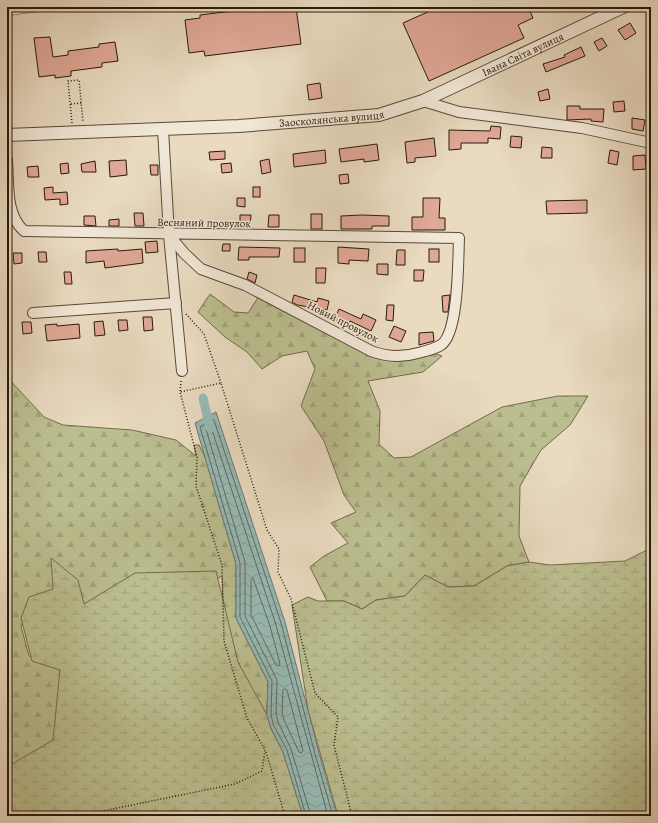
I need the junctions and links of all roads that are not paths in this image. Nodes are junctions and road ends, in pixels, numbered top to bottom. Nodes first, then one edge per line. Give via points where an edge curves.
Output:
1 (50, 7) edge
2 (623, 7) edge
3 (7, 13) edge
4 (423, 101) junction
5 (163, 129) junction
6 (7, 135) edge
7 (651, 143) edge
8 (7, 160) edge
9 (170, 235) junction
10 (459, 238) joint
11 (176, 303) junction
12 (33, 313) dead end
13 (182, 371) road end

1 - 3 lane
2 - 4 street, Івана Світа вулиця
4 - 5 street, Заосколянська вулиця via 379,114 239,126
4 - 7 street via 459,112 582,128
5 - 6 street, Заосколянська вулиця
5 - 9 street
8 - 9 street, Весняний провулок via 11,214 16,224 24,231
9 - 10 street, Весняний провулок
9 - 10 street, Новий провулок via 201,269 245,285 371,351 386,356 408,356 428,351 442,344 450,333 454,313
9 - 11 street
11 - 12 street
11 - 13 street

